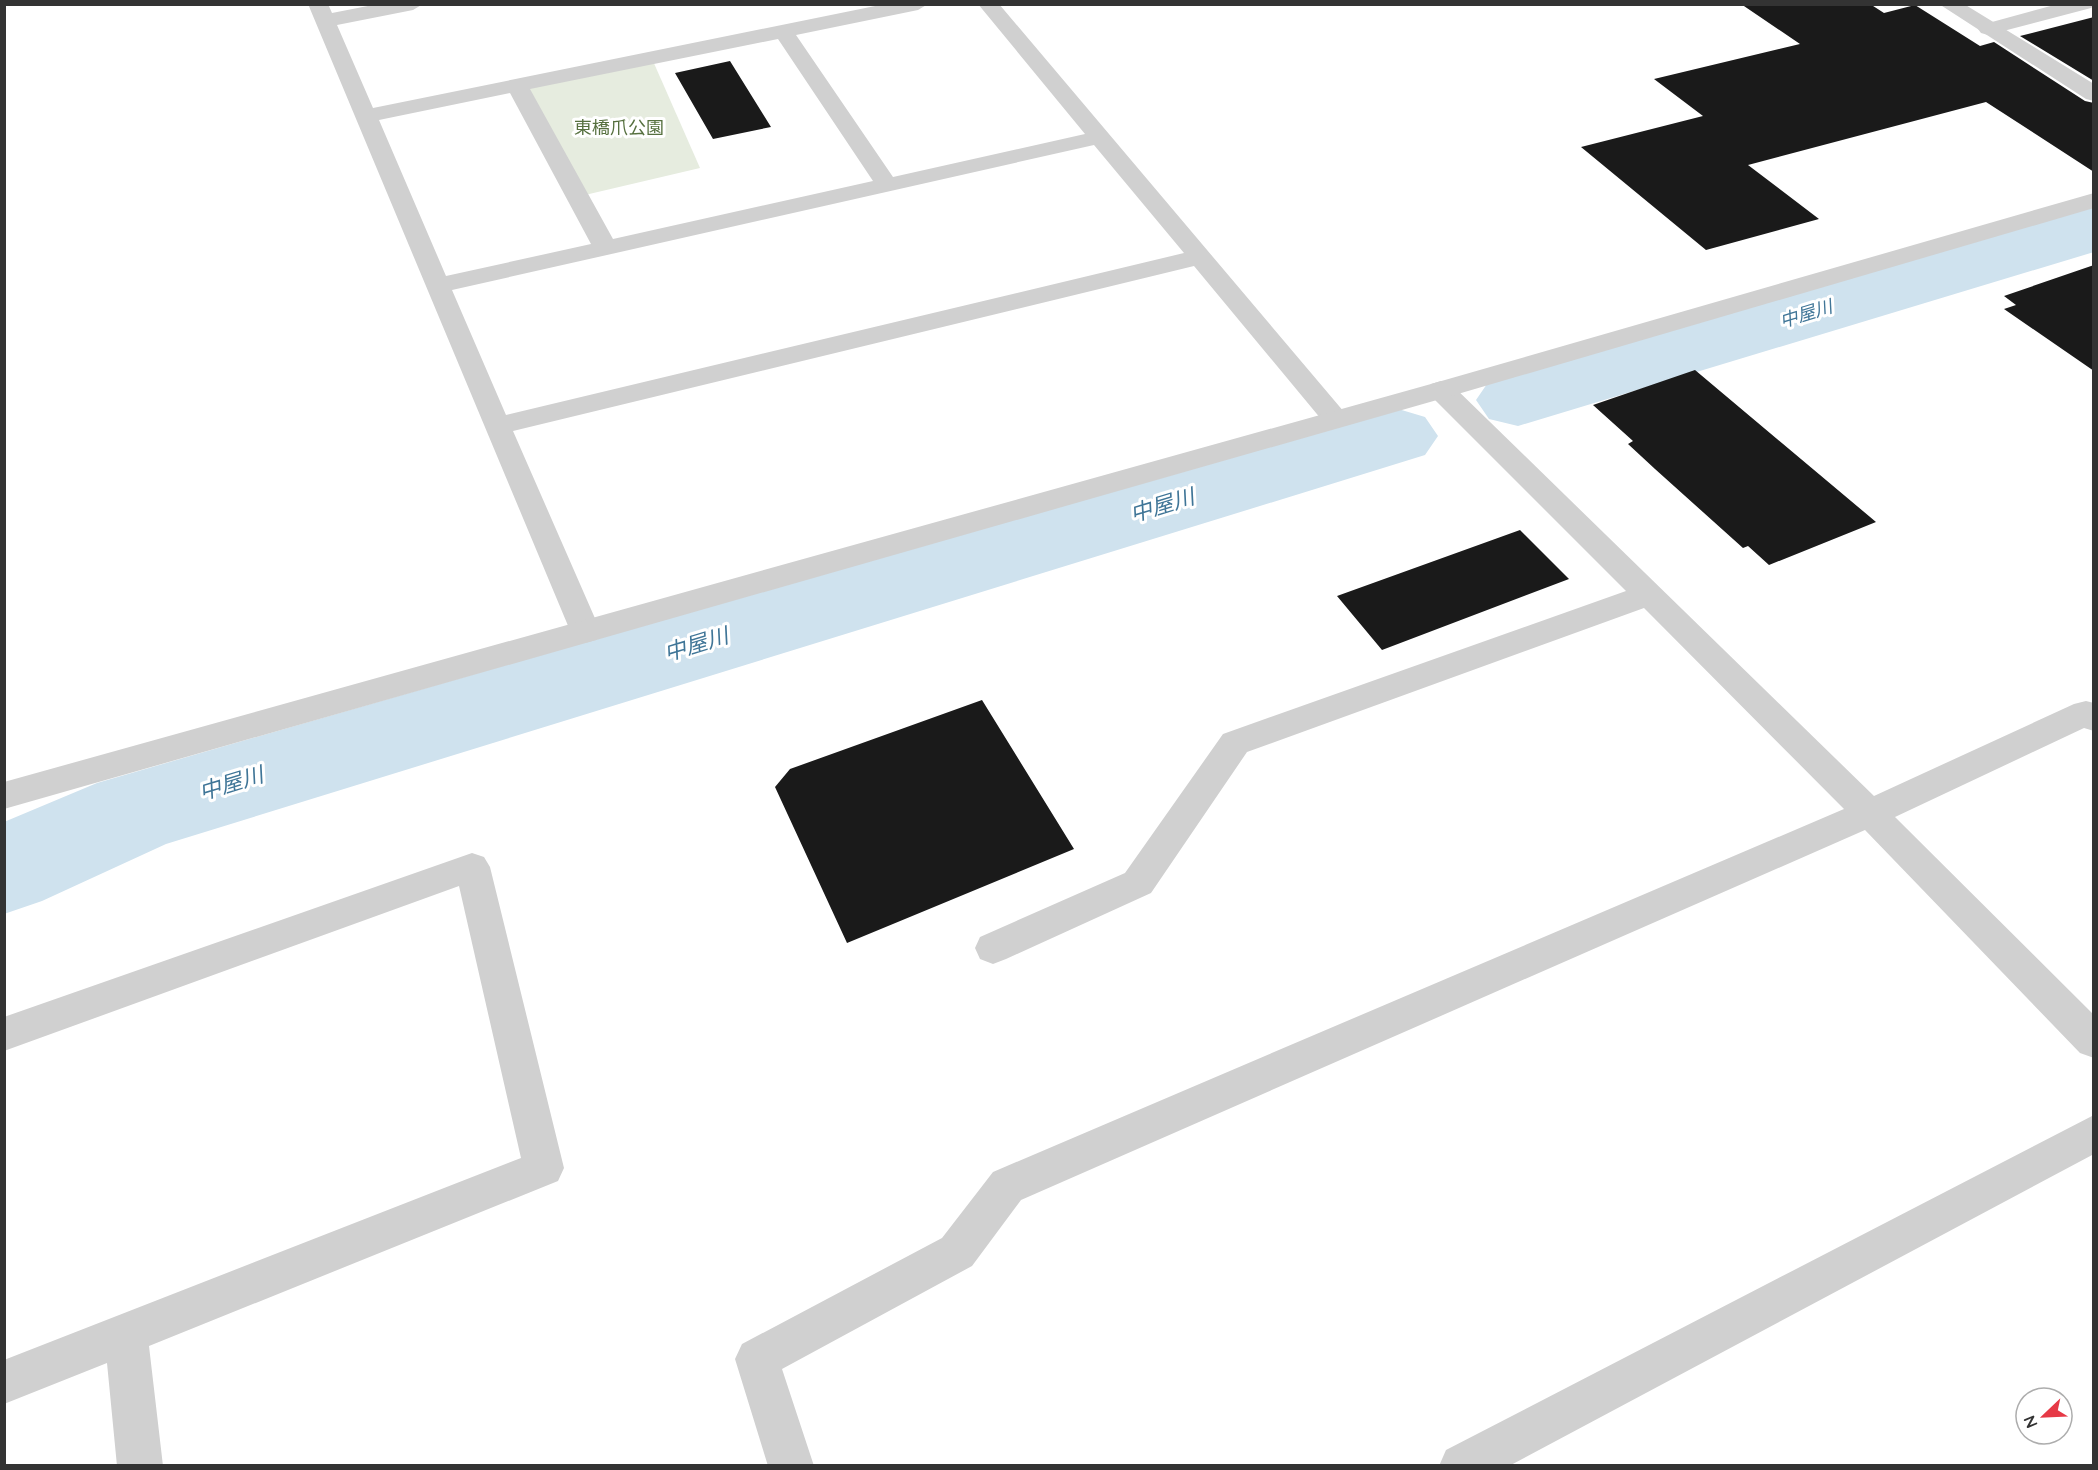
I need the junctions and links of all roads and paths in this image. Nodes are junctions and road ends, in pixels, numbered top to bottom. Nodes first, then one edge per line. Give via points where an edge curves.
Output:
1 (413, 4) edge
2 (918, 4) edge
3 (988, 4) edge
4 (1949, 4) edge
5 (2084, 4) edge
6 (322, 13) edge
7 (1988, 29) junction
8 (784, 32) junction
9 (517, 86) junction
10 (2094, 94) edge
11 (365, 116) junction
12 (1100, 137) junction
13 (887, 185) junction
14 (2094, 200) edge
15 (605, 248) junction
16 (1200, 257) junction
17 (438, 286) junction
18 (1441, 390) junction
19 (1336, 419) junction
20 (497, 426) junction
21 (1648, 595) junction
22 (585, 632) junction
23 (2094, 719) edge
24 (4, 796) edge
25 (1870, 813) junction
26 (993, 948) dead end
27 (4, 1034) edge
28 (2094, 1041) edge
29 (2094, 1134) edge
30 (126, 1334) junction
31 (4, 1382) edge
32 (140, 1466) edge
33 (791, 1466) edge
34 (1462, 1466) edge

1 - 6 street
2 - 8 street
3 - 12 street
4 - 7 street
5 - 7 street
6 - 11 street
7 - 10 street
8 - 9 street
8 - 13 street
9 - 11 street
9 - 15 street
11 - 17 street
12 - 13 street
12 - 16 street
13 - 15 street
14 - 18 street
15 - 17 street
16 - 19 street
16 - 20 street
17 - 20 street
18 - 19 street
18 - 21 street
19 - 22 street
20 - 22 street
21 - 25 street
21 - 26 street via 1235,743 1138,883
22 - 24 street
23 - 25 street via 2086,712
25 - 28 street
25 - 33 street via 1006,1186 957,1252 758,1359
27 - 30 street via 472,867 544,1167
29 - 34 street
30 - 31 street
30 - 32 street

